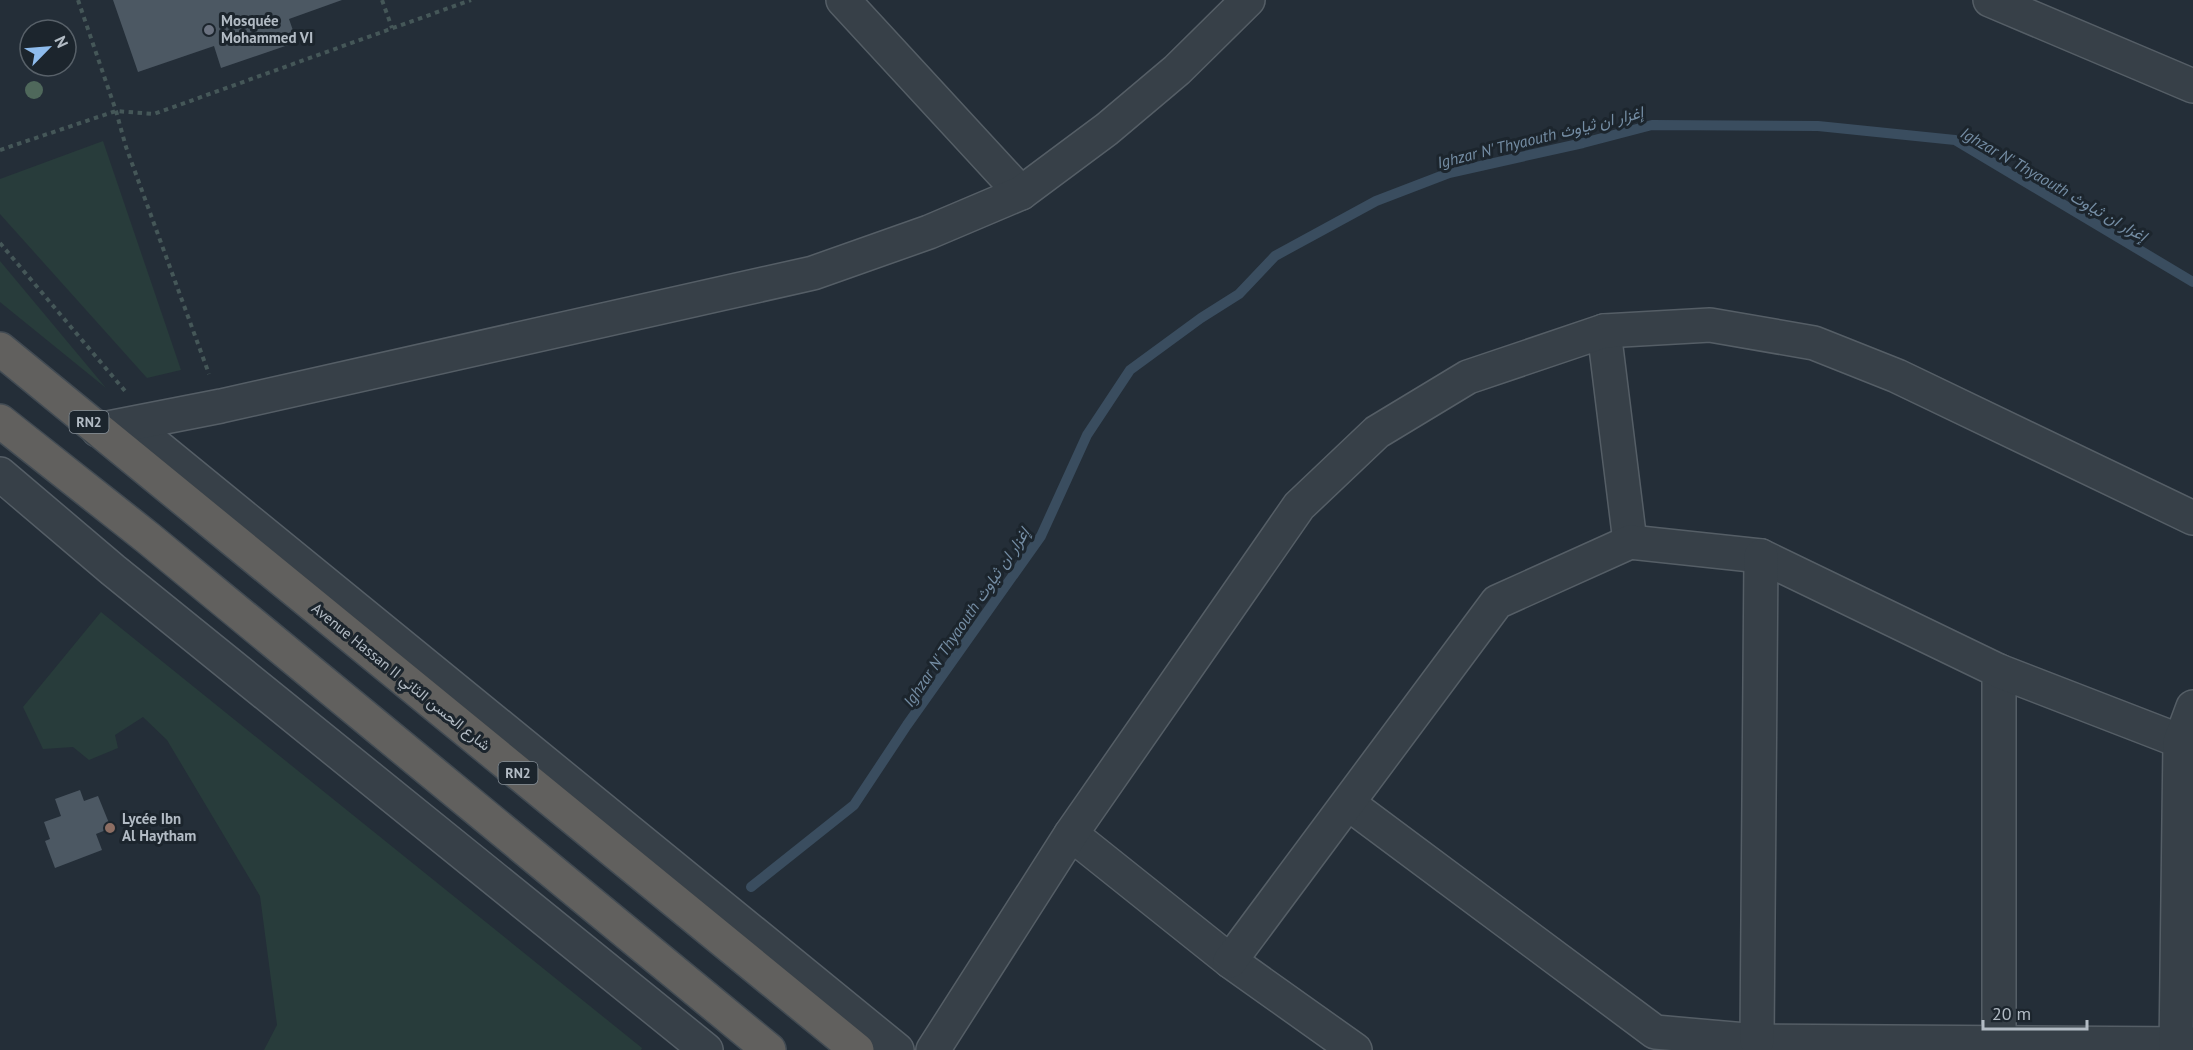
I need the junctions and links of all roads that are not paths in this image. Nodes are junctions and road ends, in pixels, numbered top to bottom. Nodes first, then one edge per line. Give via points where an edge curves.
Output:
1 (843, 0) edge
2 (1248, 0) edge
3 (1990, 0) edge
4 (2193, 86) edge
5 (1021, 193) junction
6 (1604, 332) junction
7 (0, 349) edge
8 (0, 421) edge
9 (141, 423) junction
10 (98, 430) junction
11 (0, 474) edge
12 (2193, 518) edge
13 (1630, 542) junction
14 (1761, 556) junction
15 (1999, 671) junction
16 (2193, 707) edge
17 (2187, 744) edge
18 (1349, 804) junction
19 (1071, 834) junction
20 (1230, 961) junction
21 (1652, 1041) edge
22 (1757, 1041) junction
23 (1999, 1042) junction
24 (2181, 1046) edge
25 (706, 1050) edge
26 (769, 1050) edge
27 (857, 1050) edge
28 (897, 1050) edge
29 (933, 1050) edge
30 (1355, 1050) edge

1 - 5 street
2 - 5 street via 1177,70
3 - 4 street
5 - 9 street via 929,232 813,273
6 - 12 street via 1710,325 1814,344 1897,376
6 - 13 street
6 - 19 street via 1468,377 1377,432 1299,506
7 - 10 highway, Avenue Hassan II شارع الحسن الثاني / RN2
8 - 26 highway via 148,538
9 - 10 street
9 - 28 street
10 - 27 highway, Avenue Hassan II شارع الحسن الثاني / RN2
11 - 25 street
13 - 14 street
13 - 18 street via 1497,602
14 - 15 street
14 - 22 street
15 - 17 street
15 - 23 street
16 - 17 street
17 - 24 street
18 - 20 street
18 - 21 street
19 - 20 street
19 - 29 street
20 - 30 street
21 - 22 street
22 - 23 street
23 - 24 street

